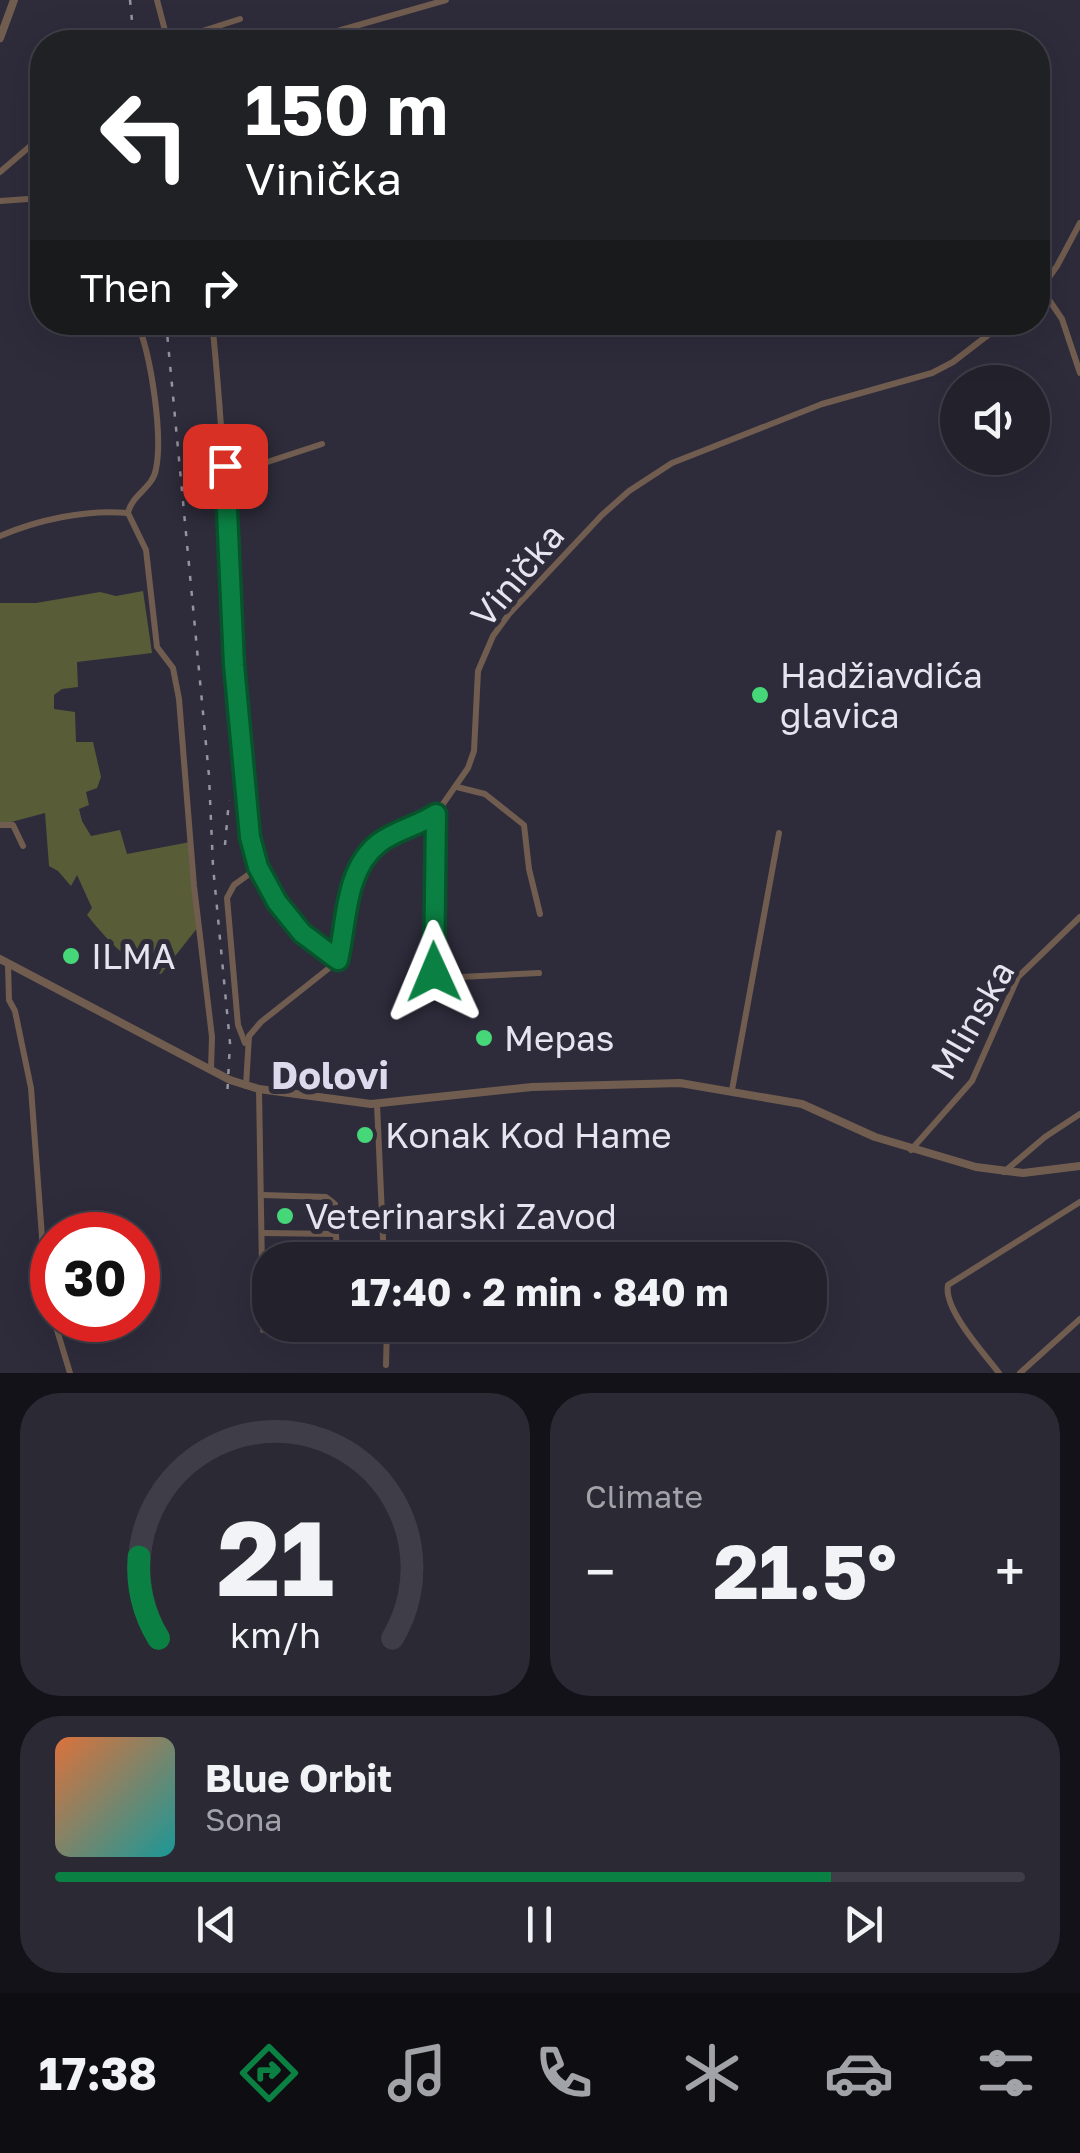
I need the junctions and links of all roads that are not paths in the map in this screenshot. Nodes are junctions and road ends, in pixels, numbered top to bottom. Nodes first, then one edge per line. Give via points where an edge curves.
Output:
1 (14, 0) edge
2 (157, 0) edge
3 (446, 0) edge
4 (240, 19) dead end
5 (165, 30) edge
6 (206, 30) edge
7 (341, 30) edge
8 (0, 38) edge
9 (30, 146) edge
10 (0, 172) edge
11 (30, 199) edge
12 (0, 201) edge
13 (1080, 222) edge
14 (1050, 272) edge
15 (1050, 304) edge
16 (141, 335) edge
17 (213, 335) edge
18 (988, 335) edge
19 (1080, 373) edge
20 (322, 444) dead end
21 (225, 466) junction
22 (128, 513) junction
23 (0, 536) edge
24 (457, 787) junction
25 (436, 814) junction
26 (0, 824) edge
27 (779, 833) dead end
28 (23, 846) dead end
29 (258, 867) junction
30 (540, 914) dead end
31 (1080, 917) edge
32 (338, 960) junction
33 (4, 962) edge
34 (540, 973) dead end
35 (0, 997) edge
36 (9, 1000) junction
37 (246, 1044) junction
38 (211, 1069) junction
39 (246, 1086) junction
40 (259, 1089) junction
41 (732, 1090) junction
42 (377, 1104) junction
43 (1080, 1114) edge
44 (911, 1150) junction
45 (1080, 1166) edge
46 (1003, 1172) junction
47 (262, 1195) junction
48 (1080, 1202) edge
49 (40, 1212) edge
50 (263, 1233) junction
51 (336, 1234) junction
52 (263, 1242) edge
53 (336, 1242) edge
54 (383, 1242) edge
55 (1080, 1319) edge
56 (60, 1342) edge
57 (387, 1342) edge
58 (386, 1365) dead end
59 (70, 1373) edge
60 (998, 1373) edge
61 (1020, 1373) edge

1 - 8 street
2 - 5 street
3 - 7 street
4 - 6 street
9 - 10 street
11 - 12 street
13 - 14 street
15 - 19 street
16 - 22 street via 149,360 156,469
17 - 21 street
18 - 24 street, Vinička via 932,373 782,418 672,463 629,491 576,540 493,636 476,681 472,758
20 - 21 street via 248,468
21 - 29 street via 242,771
22 - 23 street via 65,518
22 - 38 street via 146,550 157,647 173,668 179,699
24 - 25 street, Vinička
24 - 30 street via 484,794 524,824
25 - 32 street, Vinička via 368,855 349,898
25 - 34 street via 436,975
26 - 28 street via 14,824
27 - 41 street
29 - 32 street via 302,933
29 - 37 street via 227,898 238,1025
31 - 44 street, Mlinska via 1018,978 972,1081
32 - 37 street via 261,1022
33 - 36 street
33 - 38 street
35 - 36 street
36 - 49 street via 31,1088
37 - 39 street
38 - 39 street
39 - 40 street
40 - 42 street
40 - 47 street
41 - 42 street via 680,1083 588,1085
41 - 44 street via 802,1104
42 - 54 street
43 - 46 street
44 - 46 street
45 - 46 street
47 - 50 street
47 - 51 street via 332,1199
48 - 60 street via 948,1285 964,1326
50 - 51 street
50 - 52 street
51 - 53 street
55 - 61 street
56 - 59 street
57 - 58 street

